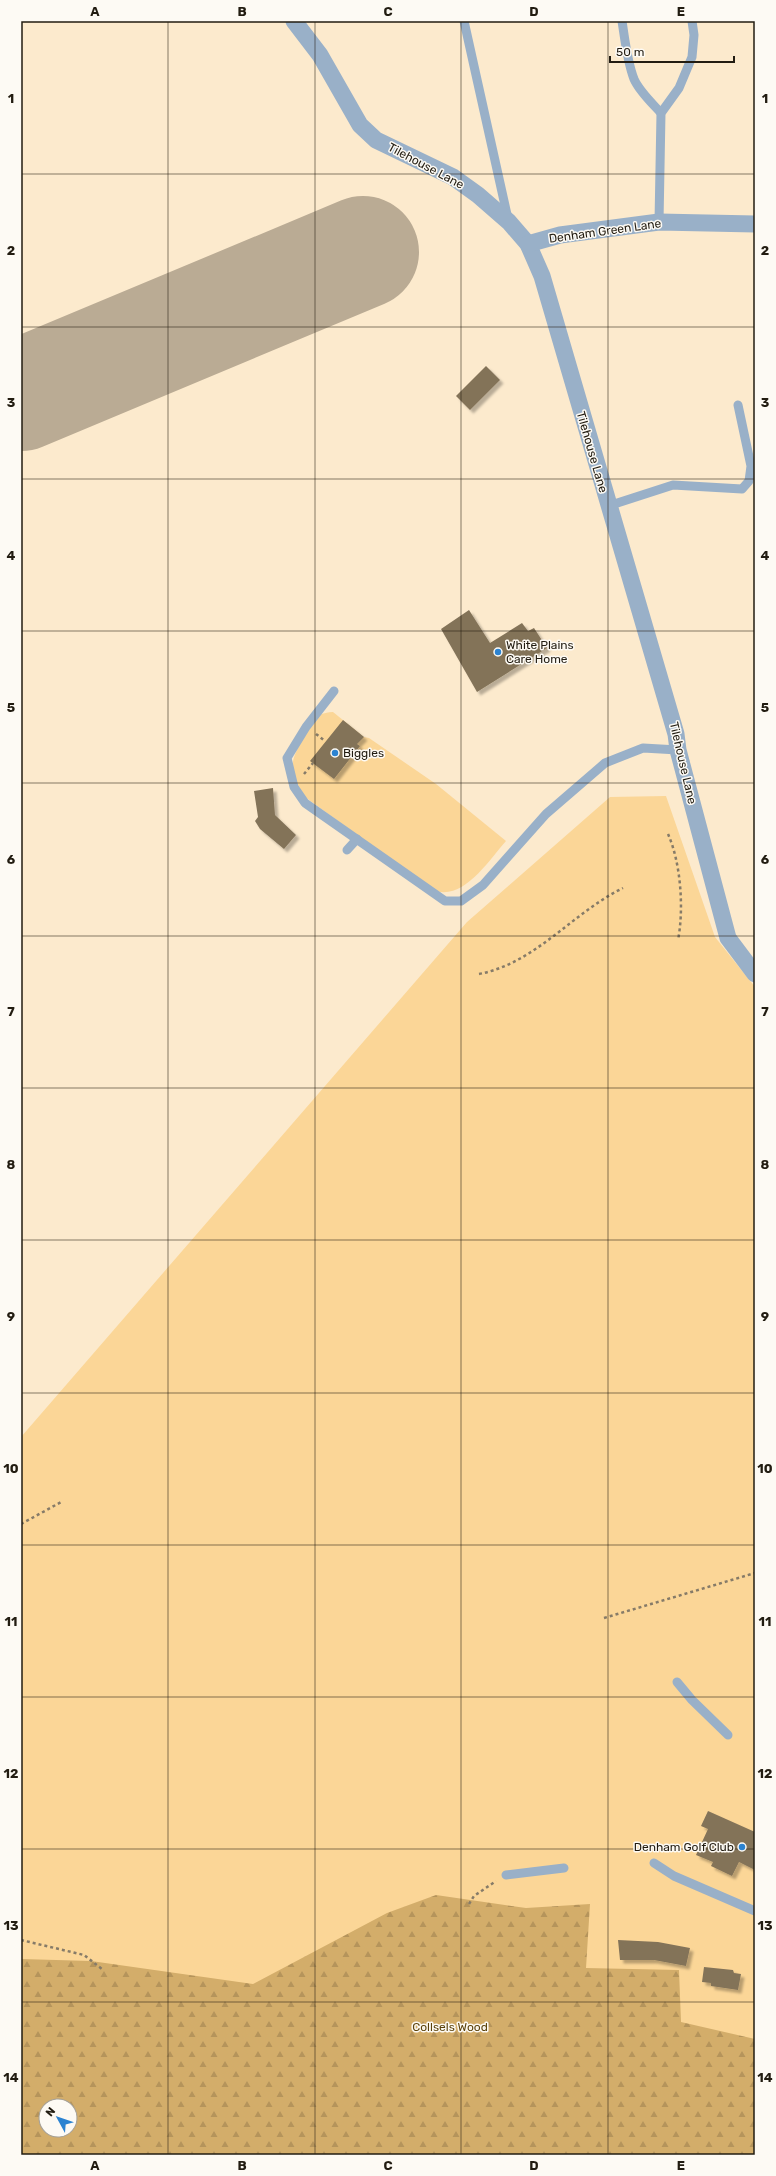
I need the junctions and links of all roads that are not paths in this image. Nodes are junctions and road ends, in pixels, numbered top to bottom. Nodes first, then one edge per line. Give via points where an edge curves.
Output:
1 (294, 21) edge
2 (464, 21) edge
3 (622, 21) edge
4 (692, 21) edge
5 (661, 112) junction
6 (508, 222) junction
7 (659, 222) junction
8 (755, 224) edge
9 (528, 244) junction
10 (738, 405) dead end
11 (608, 506) junction
12 (334, 691) dead end
13 (678, 750) junction
14 (357, 839) junction
15 (347, 850) dead end
16 (755, 974) edge
17 (677, 1682) dead end
18 (728, 1735) dead end
19 (654, 1863) dead end
20 (564, 1868) dead end
21 (506, 1875) road end
22 (755, 1911) edge

1 - 6 street, Tilehouse Lane via 320,55 360,125 376,140 452,177 478,195
2 - 6 lane
3 - 5 lane via 634,79
4 - 5 lane via 692,57 679,88
5 - 7 lane
6 - 9 street, Tilehouse Lane
7 - 8 street, Denham Green Lane
7 - 9 street, Denham Green Lane via 560,235
9 - 11 street, Tilehouse Lane via 542,276
10 - 11 lane via 751,466 748,481 742,489 673,485
11 - 13 street, Tilehouse Lane via 650,638
12 - 14 lane via 306,727 287,758 294,787 305,803
13 - 14 lane via 643,748 605,763 546,814 483,885 461,901 444,901
13 - 16 street, Tilehouse Lane via 728,938
14 - 15 lane
17 - 18 lane
19 - 22 lane via 674,1876
20 - 21 lane

